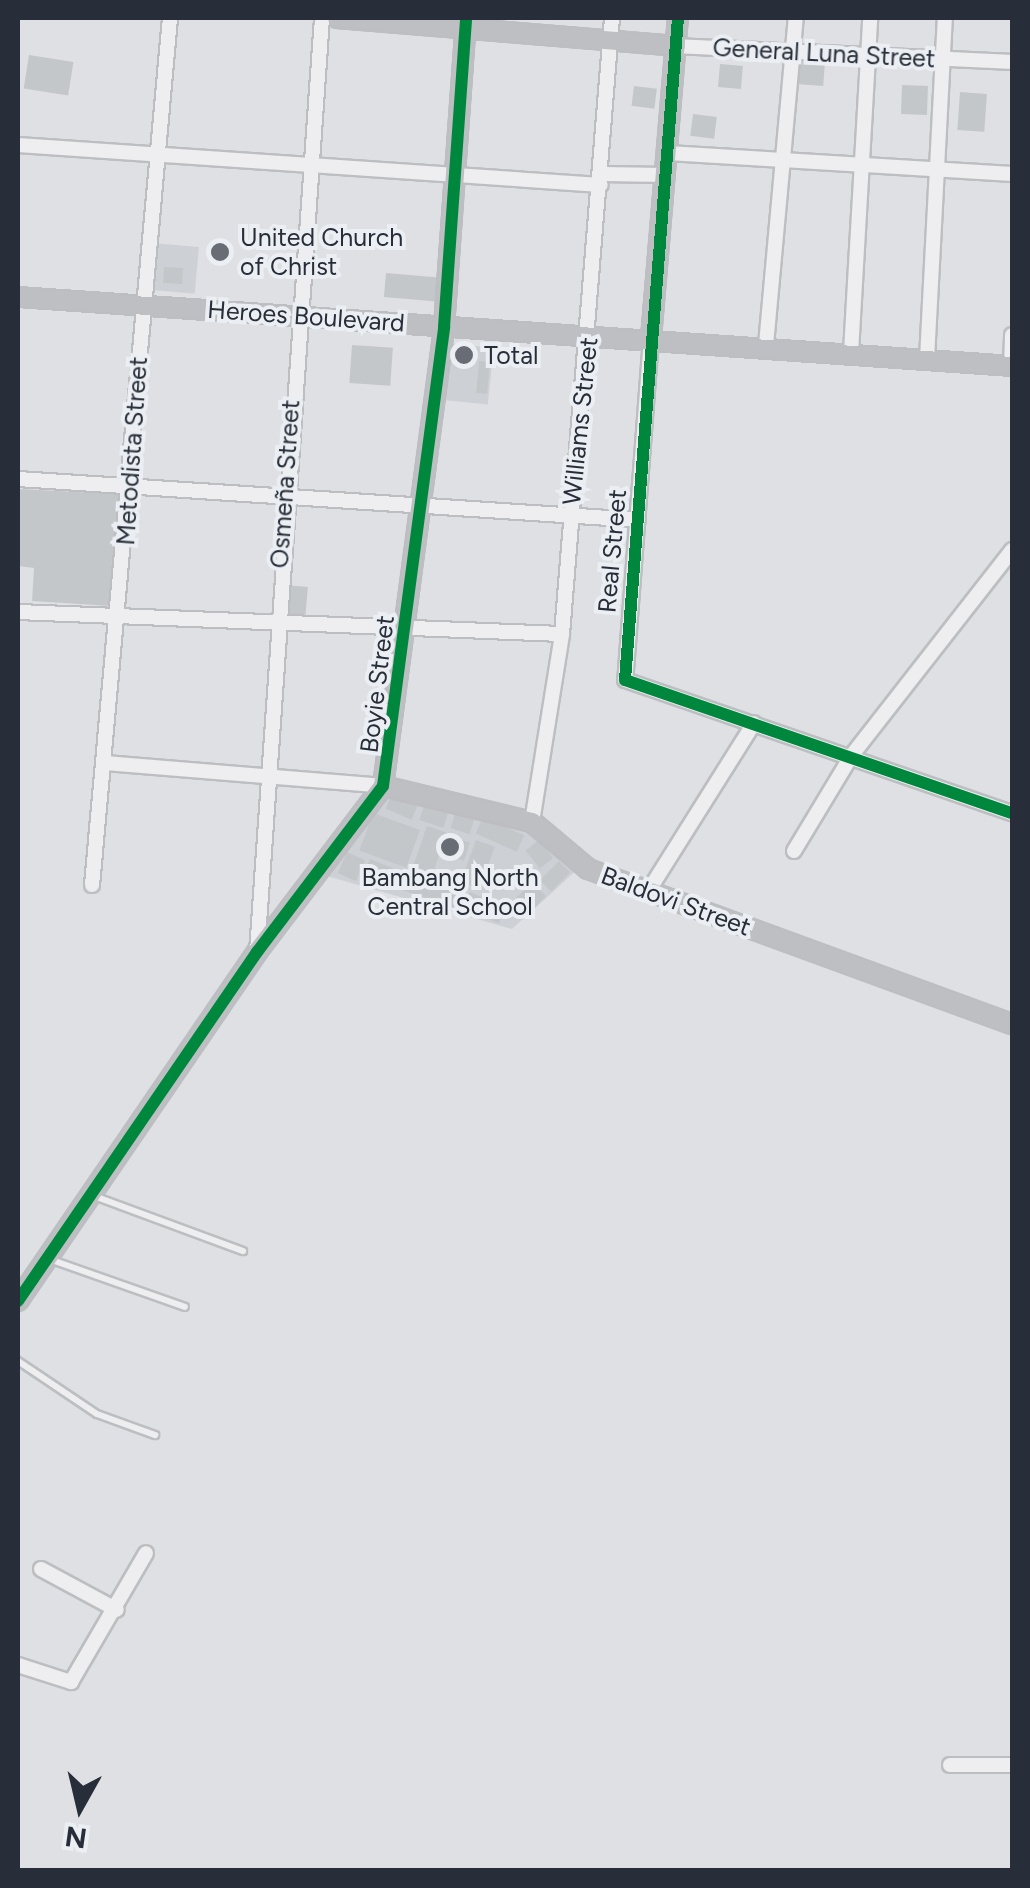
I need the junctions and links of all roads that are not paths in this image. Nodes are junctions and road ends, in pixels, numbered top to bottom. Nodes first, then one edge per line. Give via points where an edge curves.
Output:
1 (170, 18) edge
2 (322, 18) edge
3 (336, 18) edge
4 (612, 18) edge
5 (678, 18) edge
6 (796, 18) edge
7 (870, 18) edge
8 (945, 18) edge
9 (465, 24) edge
10 (610, 40) junction
11 (676, 46) junction
12 (792, 49) junction
13 (866, 53) junction
14 (942, 59) junction
15 (1012, 62) edge
16 (18, 145) edge
17 (668, 153) junction
18 (159, 154) junction
19 (780, 159) junction
20 (312, 164) junction
21 (862, 166) junction
22 (938, 170) junction
23 (452, 172) junction
24 (1012, 174) edge
25 (666, 176) junction
26 (602, 180) junction
27 (18, 296) edge
28 (144, 304) junction
29 (298, 316) junction
30 (444, 327) junction
31 (590, 335) junction
32 (1012, 335) edge
33 (651, 338) junction
34 (766, 345) junction
35 (851, 352) junction
36 (927, 359) junction
37 (1012, 366) edge
38 (18, 479) edge
39 (130, 485) junction
40 (283, 492) junction
41 (422, 502) junction
42 (570, 510) junction
43 (638, 520) junction
44 (1012, 550) edge
45 (18, 612) edge
46 (119, 616) junction
47 (276, 619) junction
48 (408, 628) junction
49 (562, 634) junction
50 (754, 724) junction
51 (852, 755) junction
52 (106, 763) junction
53 (264, 776) junction
54 (383, 786) junction
55 (1012, 813) edge
56 (532, 822) junction
57 (794, 851) dead end
58 (92, 885) dead end
59 (649, 890) junction
60 (257, 952) junction
61 (1012, 1024) edge
62 (90, 1195) junction
63 (242, 1252) dead end
64 (46, 1258) junction
65 (18, 1301) edge
66 (185, 1306) dead end
67 (18, 1361) edge
68 (155, 1434) dead end
69 (146, 1553) dead end
70 (41, 1569) dead end
71 (117, 1610) junction
72 (18, 1665) edge
73 (950, 1765) dead end
74 (1012, 1765) edge

1 - 18 street, Metodista Street
2 - 20 street, Osmeña Street
3 - 9 street, General Luna Street
4 - 10 street, Williams Street
5 - 11 street, Real Street
6 - 12 street
7 - 13 street
8 - 14 street
9 - 10 street, General Luna Street
9 - 23 street, Boyie Street
10 - 11 street, General Luna Street
10 - 26 street, Williams Street
11 - 12 street, General Luna Street
11 - 17 street, Real Street
12 - 13 street, General Luna Street
12 - 19 street
13 - 14 street, General Luna Street
13 - 21 street
14 - 15 street, General Luna Street
14 - 22 street
16 - 18 street
17 - 19 street
17 - 25 street, Real Street
18 - 20 street
18 - 28 street, Metodista Street
19 - 21 street
19 - 34 street
20 - 23 street
20 - 29 street, Osmeña Street
21 - 22 street
21 - 35 street
22 - 24 street
22 - 36 street
23 - 26 street
23 - 30 street, Boyie Street
25 - 26 street
25 - 33 street, Real Street
26 - 31 street, Williams Street
27 - 28 street, Heroes Boulevard
28 - 29 street, Heroes Boulevard
28 - 39 street, Metodista Street
29 - 30 street, Heroes Boulevard
29 - 40 street, Osmeña Street
30 - 31 street, Heroes Boulevard
30 - 41 street, Boyie Street
31 - 33 street, Heroes Boulevard
31 - 42 street, Williams Street
32 - 37 street
33 - 34 street, Heroes Boulevard
33 - 43 street, Real Street
34 - 35 street, Heroes Boulevard
35 - 36 street, Heroes Boulevard
36 - 37 street, Heroes Boulevard
38 - 39 street
39 - 40 street
39 - 46 street, Metodista Street
40 - 41 street
40 - 47 street, Osmeña Street
41 - 42 street
41 - 48 street, Boyie Street
42 - 43 street
42 - 49 street, Williams Street
43 - 50 street, Real Street via 624,680
44 - 51 street
45 - 46 street
46 - 47 street
46 - 52 street, Metodista Street
47 - 48 street
47 - 53 street, Osmeña Street
48 - 49 street
48 - 54 street, Boyie Street
49 - 56 street, Williams Street
50 - 51 street, Real Street
50 - 59 street
51 - 55 street, Real Street
51 - 57 street
52 - 53 street, Baldovi Street
52 - 58 street, Metodista Street
53 - 54 street, Baldovi Street
53 - 60 street, Osmeña Street
54 - 56 street, Baldovi Street
54 - 60 street, Boyie Street
56 - 59 street, Baldovi Street via 588,869
59 - 61 street, Baldovi Street
60 - 62 street, Boyie Street
62 - 63 lane
62 - 64 street, Boyie Street
64 - 65 street, Boyie Street
64 - 66 lane
67 - 68 lane via 97,1414
69 - 71 street
70 - 71 street
71 - 72 street via 71,1682
73 - 74 street

